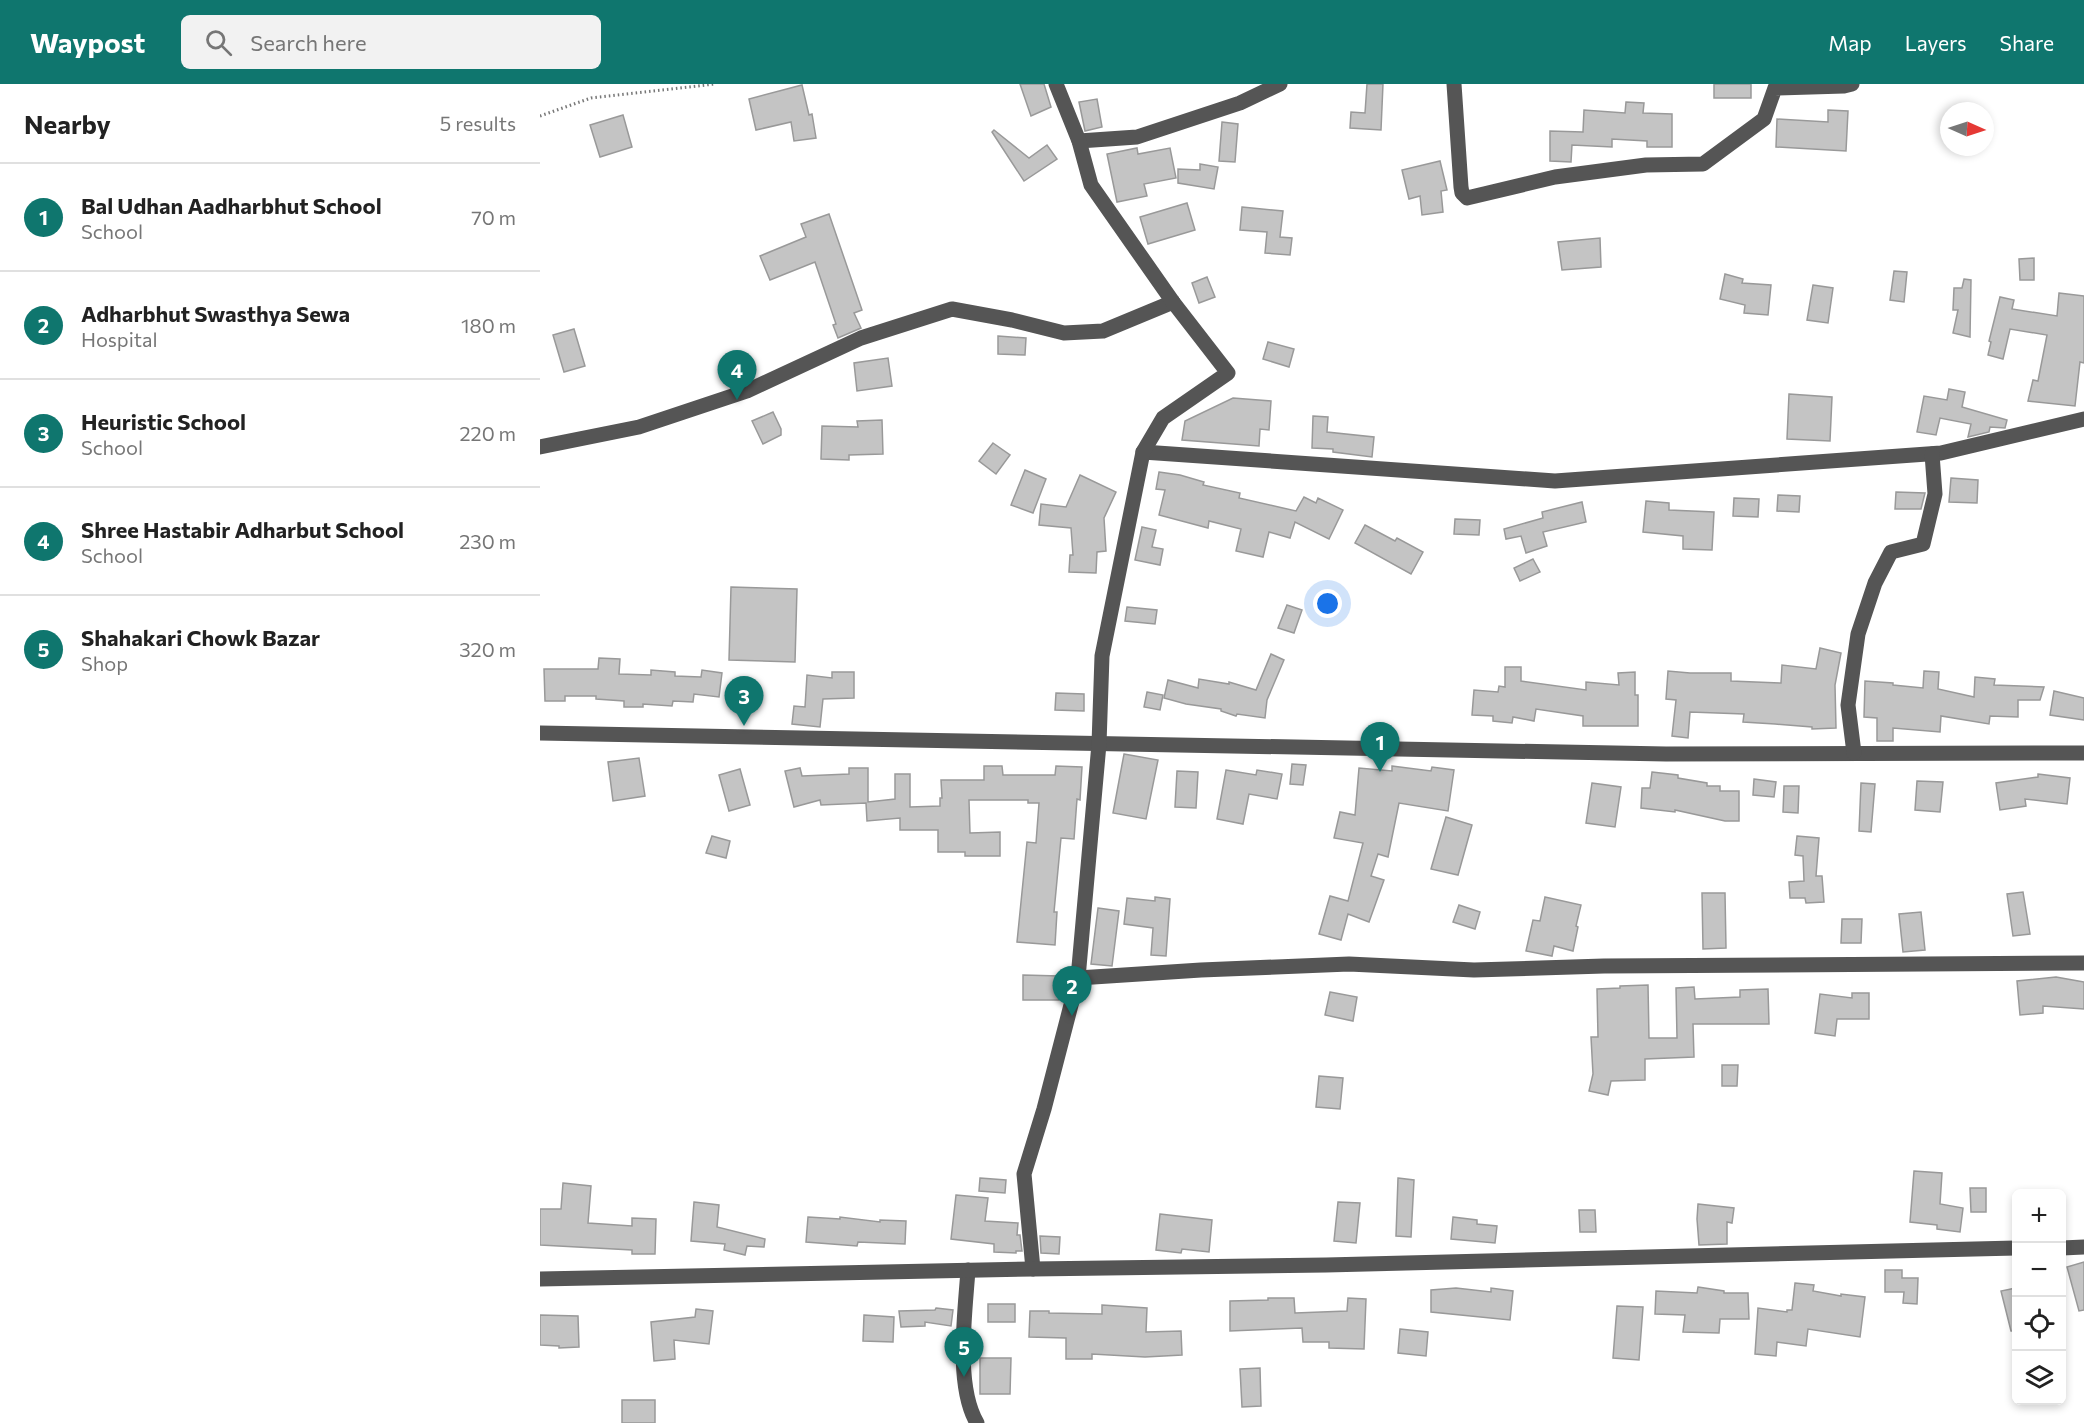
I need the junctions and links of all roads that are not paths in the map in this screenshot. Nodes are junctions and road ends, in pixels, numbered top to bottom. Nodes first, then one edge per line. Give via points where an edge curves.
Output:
1 (1056, 84) edge
2 (1280, 84) edge
3 (1454, 84) edge
4 (1852, 84) edge
5 (1078, 141) junction
6 (1173, 302) junction
7 (2084, 419) edge
8 (540, 447) edge
9 (1143, 452) junction
10 (1932, 454) junction
11 (540, 733) edge
12 (1099, 744) junction
13 (1854, 753) junction
14 (2084, 753) edge
15 (2084, 963) edge
16 (1078, 978) junction
17 (2084, 1247) edge
18 (2012, 1248) edge
19 (2066, 1248) edge
20 (1033, 1269) junction
21 (968, 1270) junction
22 (540, 1279) edge
23 (977, 1423) edge

1 - 5 street
2 - 5 street via 1240,103 1137,137
3 - 4 street via 1461,187 1467,198 1555,177 1646,165 1702,164 1764,119 1775,88
5 - 6 street via 1091,185
6 - 8 street via 1102,331 1064,333 952,309 861,338 747,391 639,427
6 - 9 street via 1228,373 1163,418
7 - 10 street
9 - 10 street via 1555,481
9 - 12 street via 1102,656
10 - 13 street via 1935,494 1923,544 1891,552 1875,583 1858,634 1848,705
11 - 12 street
12 - 13 street via 1666,754
12 - 16 street
13 - 14 street
15 - 16 street via 1474,969 1349,964
16 - 20 street via 1024,1174
17 - 19 street
18 - 20 street
20 - 21 street
21 - 22 street
21 - 23 street via 964,1382

